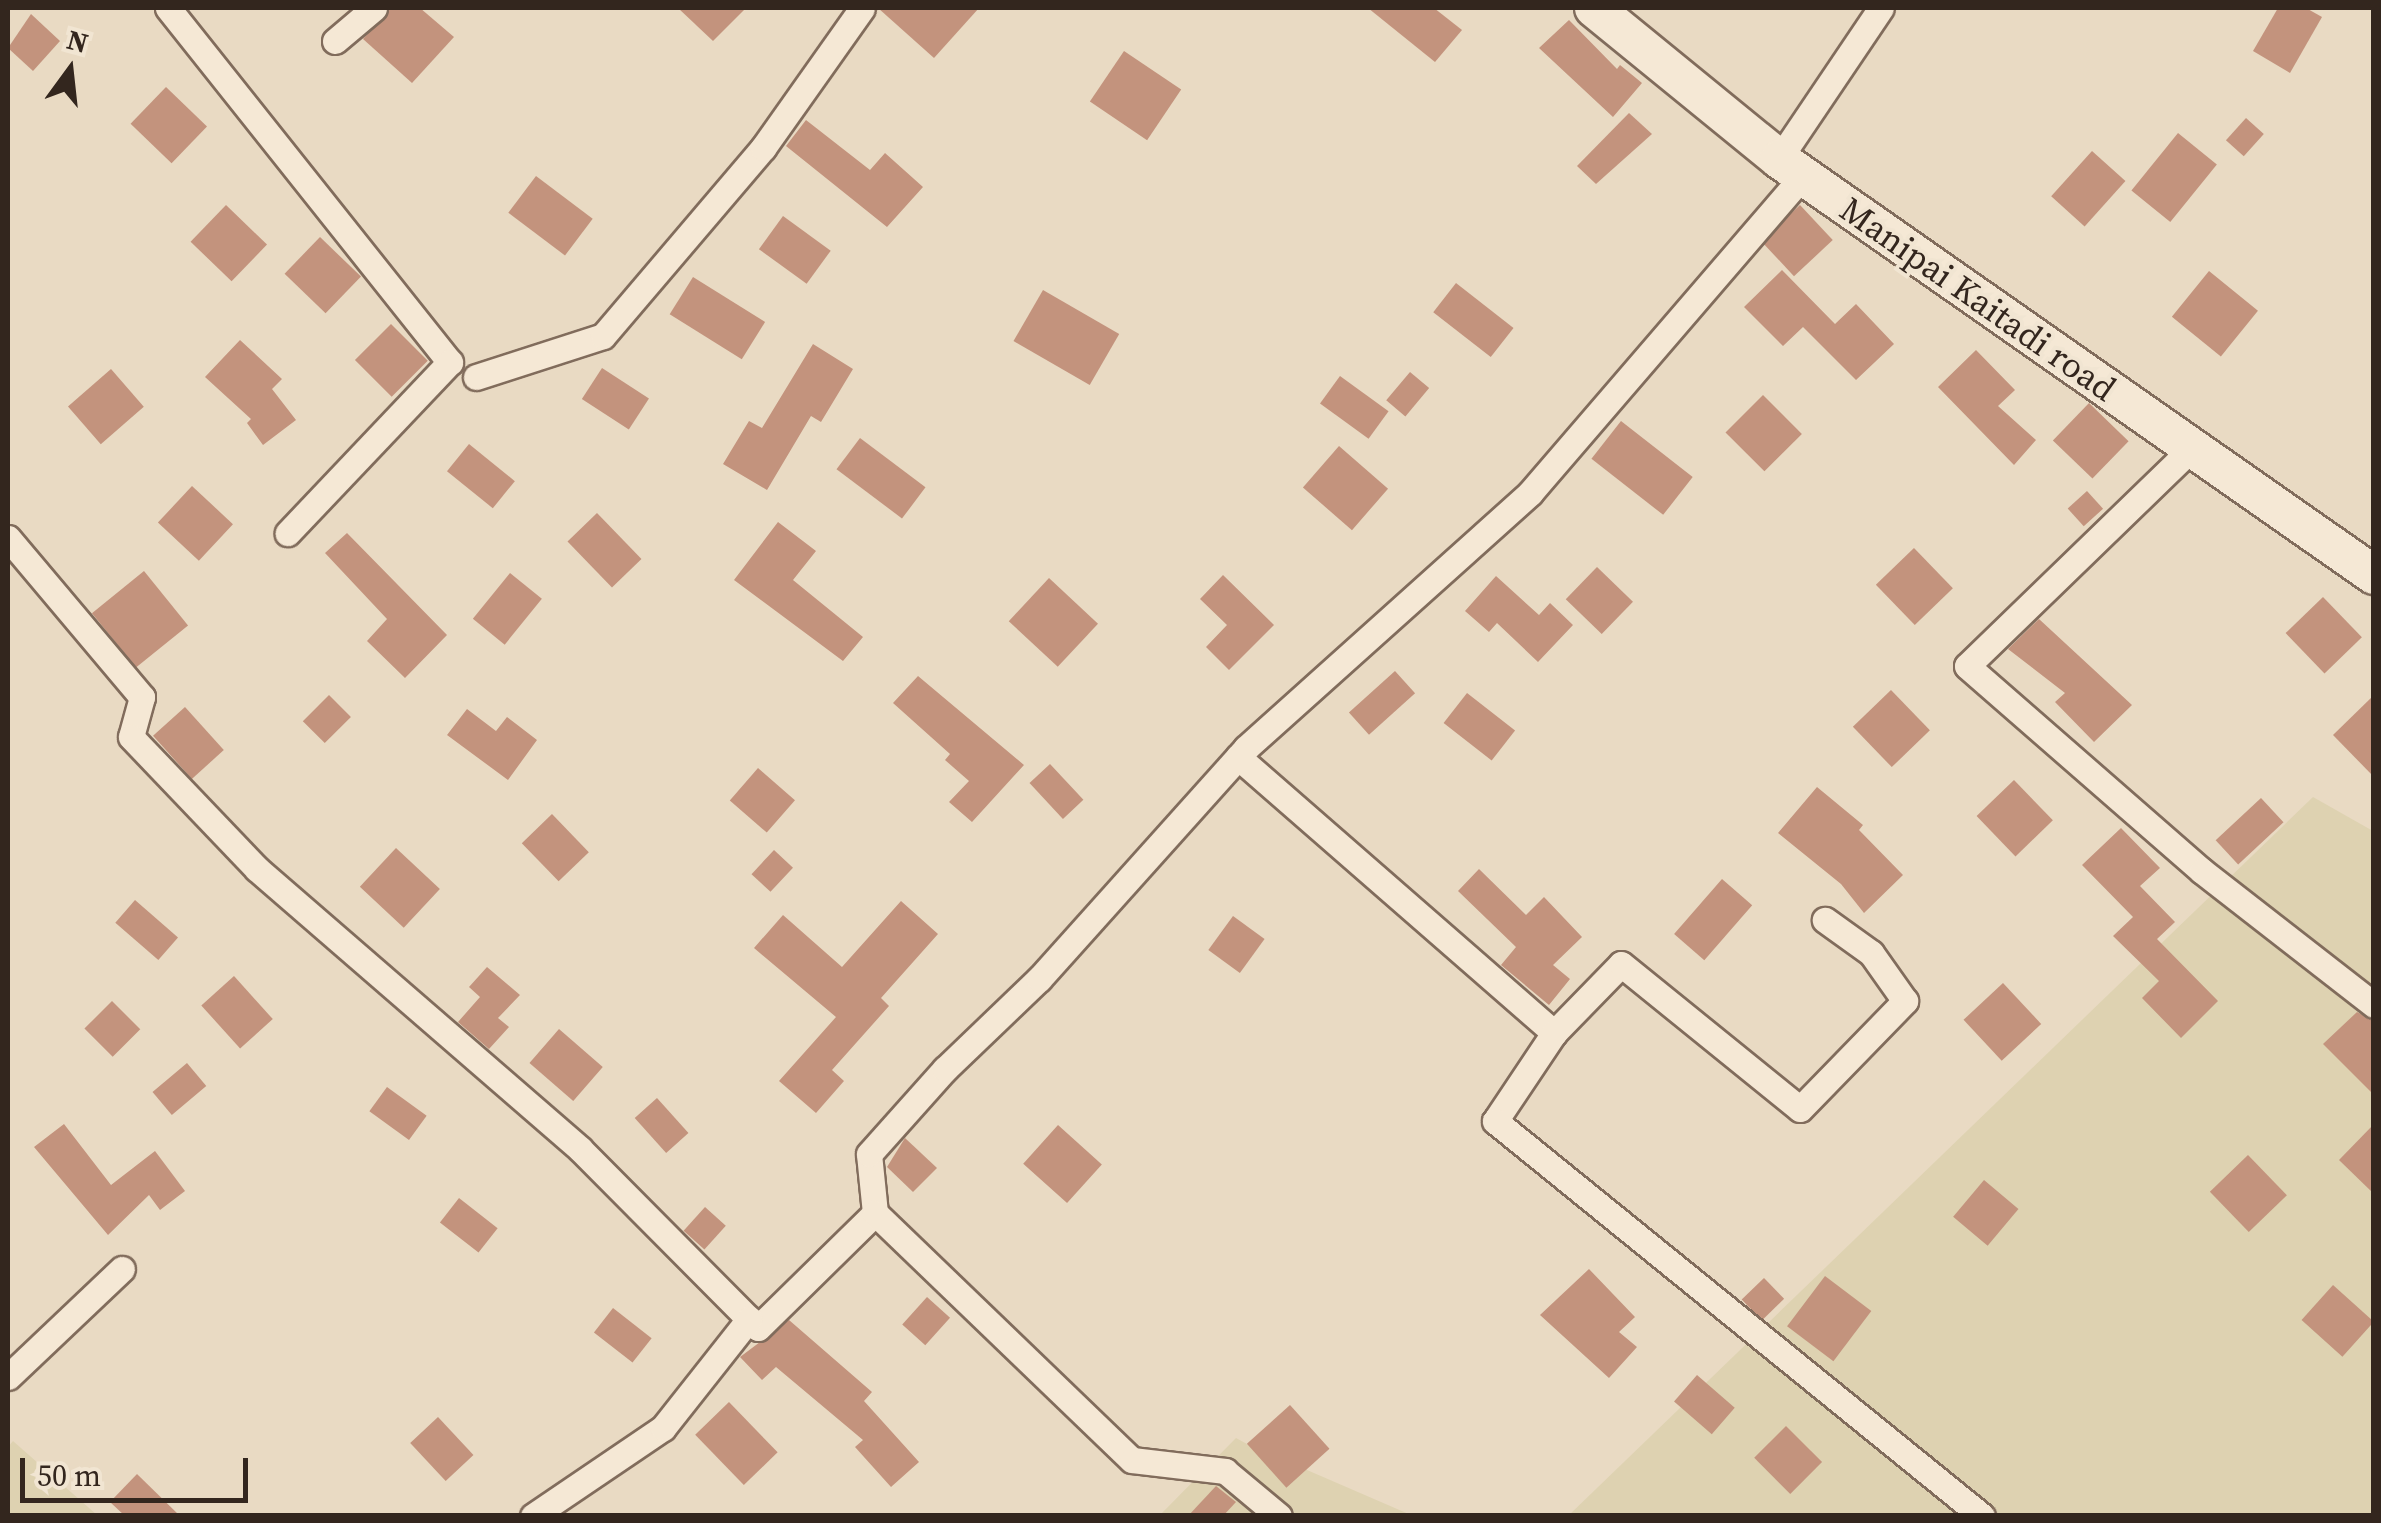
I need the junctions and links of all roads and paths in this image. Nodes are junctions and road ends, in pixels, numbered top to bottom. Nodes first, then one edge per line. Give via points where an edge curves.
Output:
1 (168, 8) edge
2 (374, 8) edge
3 (862, 8) edge
4 (1594, 8) edge
5 (1881, 8) edge
6 (335, 41) dead end
7 (1791, 167) junction
8 (476, 377) dead end
9 (2192, 448) junction
10 (288, 534) dead end
11 (8, 538) edge
12 (2374, 575) edge
13 (1238, 757) junction
14 (1824, 920) dead end
15 (2374, 1005) edge
16 (1554, 1033) junction
17 (875, 1213) junction
18 (122, 1269) dead end
19 (749, 1319) junction
20 (8, 1376) edge
21 (534, 1516) edge
22 (1279, 1516) edge
23 (1982, 1516) edge

1 - 10 street via 450,362
2 - 6 street
3 - 8 street via 763,148 603,336
4 - 7 main road, Manipai Kaitadi road
5 - 7 street
7 - 9 main road, Manipai Kaitadi road
7 - 13 street via 1530,493
9 - 12 main road, Manipai Kaitadi road
9 - 15 street via 1967,666 2202,871
11 - 19 street via 142,696 131,737 154,762 256,869 580,1150
13 - 16 street
13 - 17 street via 1039,979 869,1154
14 - 16 street via 1871,953 1905,1001 1800,1109 1621,964
16 - 23 street via 1495,1120
17 - 19 street via 758,1328
17 - 22 street via 1132,1460 1225,1471
18 - 20 street
19 - 21 street via 664,1428

